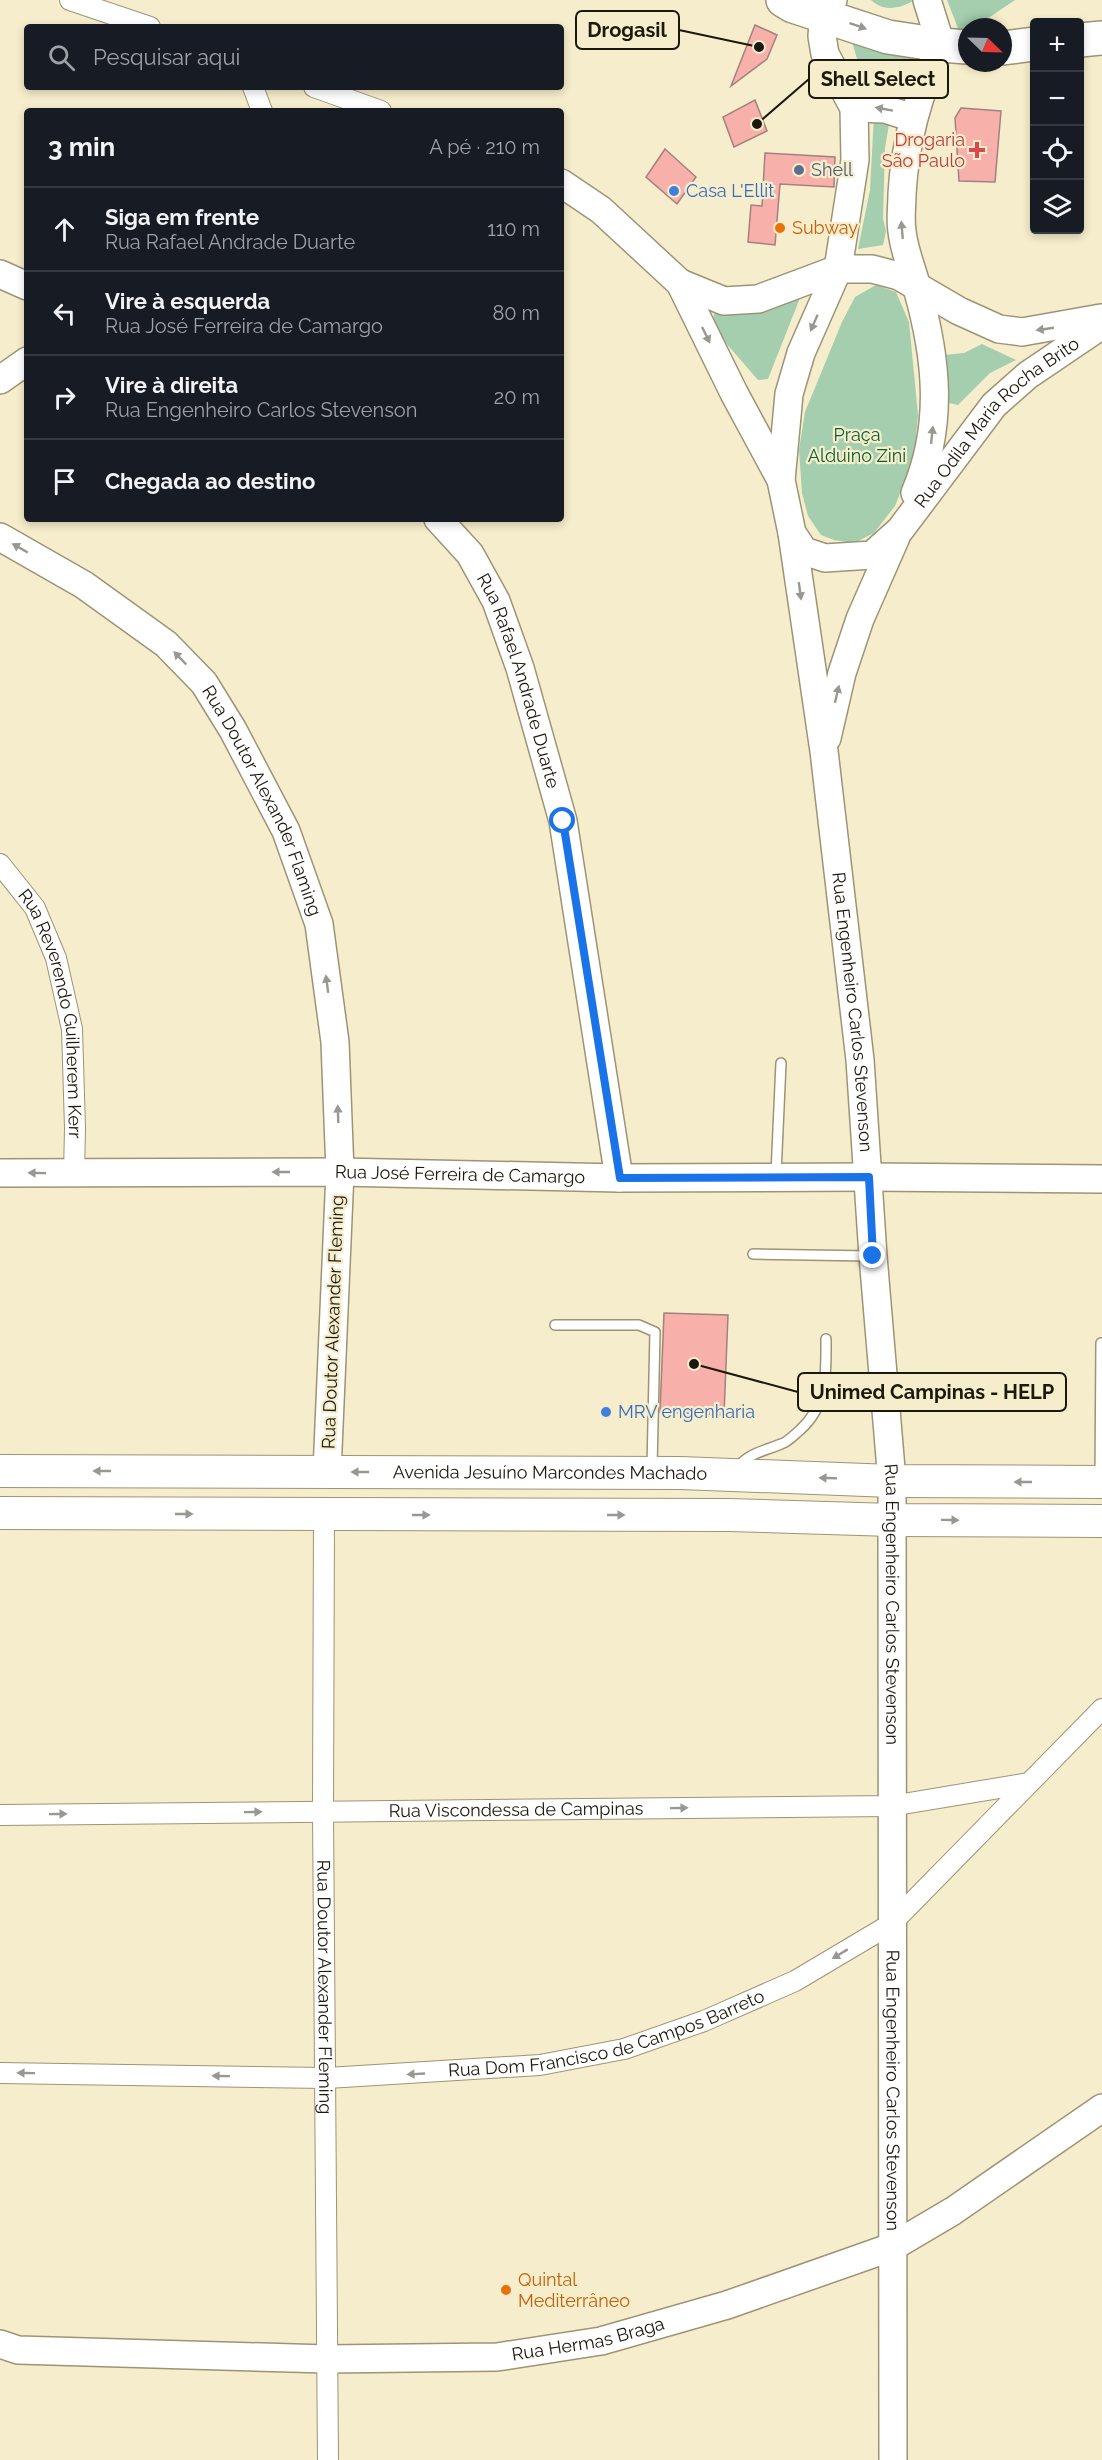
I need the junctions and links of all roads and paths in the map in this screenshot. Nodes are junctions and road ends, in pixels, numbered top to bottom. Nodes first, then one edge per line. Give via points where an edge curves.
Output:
1 (70, 0) edge
2 (783, 0) edge
3 (927, 0) edge
4 (829, 7) edge
5 (141, 24) edge
6 (1102, 38) edge
7 (1084, 40) edge
8 (1030, 45) edge
9 (954, 46) edge
10 (1012, 47) edge
11 (254, 90) edge
12 (322, 90) edge
13 (261, 108) edge
14 (370, 108) edge
15 (854, 108) junction
16 (913, 118) junction
17 (564, 185) edge
18 (838, 269) junction
19 (0, 274) edge
20 (680, 283) junction
21 (24, 285) edge
22 (917, 287) junction
23 (1102, 318) edge
24 (1102, 325) edge
25 (24, 363) edge
26 (0, 380) edge
27 (781, 480) junction
28 (441, 522) edge
29 (900, 530) junction
30 (792, 532) junction
31 (0, 537) edge
32 (824, 751) junction
33 (0, 864) edge
34 (781, 1063) dead end
35 (340, 1172) junction
36 (0, 1173) edge
37 (74, 1174) junction
38 (776, 1177) junction
39 (869, 1177) junction
40 (620, 1178) junction
41 (1102, 1179) edge
42 (753, 1254) dead end
43 (873, 1256) junction
44 (555, 1325) dead end
45 (826, 1339) dead end
46 (1101, 1343) edge
47 (10, 1471) edge
48 (139, 1472) junction
49 (327, 1472) junction
50 (579, 1473) junction
51 (652, 1473) junction
52 (729, 1474) junction
53 (892, 1480) junction
54 (1069, 1482) junction
55 (1101, 1482) edge
56 (11, 1513) edge
57 (140, 1514) junction
58 (324, 1515) junction
59 (578, 1515) junction
60 (729, 1515) junction
61 (892, 1520) junction
62 (1069, 1521) junction
63 (1102, 1521) edge
64 (1102, 1709) edge
65 (1029, 1783) junction
66 (891, 1806) junction
67 (323, 1812) junction
68 (0, 1815) edge
69 (891, 1924) junction
70 (0, 2073) edge
71 (327, 2078) junction
72 (1102, 2108) edge
73 (892, 2247) junction
74 (6, 2350) edge
75 (327, 2359) junction
76 (328, 2460) edge
77 (892, 2460) edge

1 - 5 street
2 - 4 highway via 793,6
3 - 9 street
4 -> 9 highway via 888,37
4 - 15 street via 822,36 825,54
6 - 7 highway
8 - 10 highway
9 - 16 street via 927,75
11 - 13 street
12 - 14 street
16 -> 15 street via 885,109
15 - 18 street via 855,160
22 -> 16 street via 901,227 903,179
17 - 20 street via 601,210
18 - 20 street via 758,299 724,301
18 - 22 street, Rua Odila Maria Rocha Brito via 889,272
18 -> 27 street via 801,353 789,394
19 - 21 street
20 -> 27 street
23 -> 22 street, Rua Odila Maria Rocha Brito via 1022,332 999,329
29 -> 22 street via 930,453 935,395 932,348
24 - 29 street, Rua Odila Maria Rocha Brito via 1028,375 994,405
25 - 26 street
27 - 30 street, Rua Engenheiro Carlos Stevenson
28 - 40 street, Rua Rafael Andrade Duarte via 470,554 496,601 520,668 563,821
29 - 30 street via 872,555 841,559 804,551
32 -> 29 street, Rua Engenheiro Carlos Stevenson via 860,619
30 -> 32 street, Rua Engenheiro Carlos Stevenson
35 -> 31 street, Rua Doutor Alexander Flaming via 335,1042 319,924 286,831 233,730 204,683 166,644 84,585
32 - 39 street, Rua Engenheiro Carlos Stevenson via 860,1060
33 - 37 street, Rua Reverendo Guilherem Kerr via 35,908 56,958 72,1029
34 - 38 lane
35 -> 37 street, Rua José Ferreira de Camargo
35 - 40 street, Rua José Ferreira de Camargo
35 - 49 street, Rua Doutor Alexander Fleming
37 -> 36 street, Rua José Ferreira de Camargo
38 - 39 street, Rua José Ferreira de Camargo
38 - 40 street, Rua José Ferreira de Camargo
39 - 41 street, Rua José Ferreira de Camargo
39 - 43 street, Rua Engenheiro Carlos Stevenson
42 - 43 lane
43 - 53 street, Rua Engenheiro Carlos Stevenson
44 - 51 lane via 639,1324 655,1332
45 - 52 lane via 826,1386 809,1422 783,1444 761,1450
46 - 55 lane
48 -> 47 main road, Avenida Jesuíno Marcondes Machado
47 - 56 main road
48 - 49 main road, Avenida Jesuíno Marcondes Machado
48 - 57 main road
50 -> 49 main road, Avenida Jesuíno Marcondes Machado
50 - 51 main road, Avenida Jesuíno Marcondes Machado
50 - 59 main road
51 - 52 main road, Avenida Jesuíno Marcondes Machado
53 -> 52 main road, Avenida Jesuíno Marcondes Machado
52 - 60 main road
54 -> 53 main road, Avenida Jesuíno Marcondes Machado
53 - 61 street, Rua Engenheiro Carlos Stevenson
54 - 55 main road, Avenida Jesuíno Marcondes Machado
54 - 62 main road
56 - 57 main road
57 -> 58 main road
58 -> 59 main road
58 - 67 street, Rua Doutor Alexander Fleming
59 -> 60 main road
60 - 61 main road
61 -> 62 main road
61 - 66 street, Rua Engenheiro Carlos Stevenson
62 - 63 main road
64 - 65 street, Rua Dom Francisco de Campos Barreto
65 - 66 street, Rua Viscondessa de Campinas
65 - 69 street, Rua Dom Francisco de Campos Barreto
67 -> 66 street, Rua Viscondessa de Campinas
66 - 69 street, Rua Engenheiro Carlos Stevenson
68 -> 67 street, Rua Viscondessa de Campinas
67 - 71 street, Rua Doutor Alexander Fleming
69 -> 71 street, Rua Dom Francisco de Campos Barreto via 795,1980 704,2021 624,2049 540,2066
69 - 73 street, Rua Engenheiro Carlos Stevenson
71 -> 70 street, Rua Dom Francisco de Campos Barreto
71 - 75 street, Rua Doutor Alexander Fleming
72 - 73 street, Rua Hermas Braga via 953,2211
73 - 75 street, Rua Hermas Braga via 727,2305 601,2341 496,2357
73 - 77 street, Rua Engenheiro Carlos Stevenson
74 - 75 street, Rua Hermas Braga
75 - 76 street, Rua Doutor Alexander Fleming

